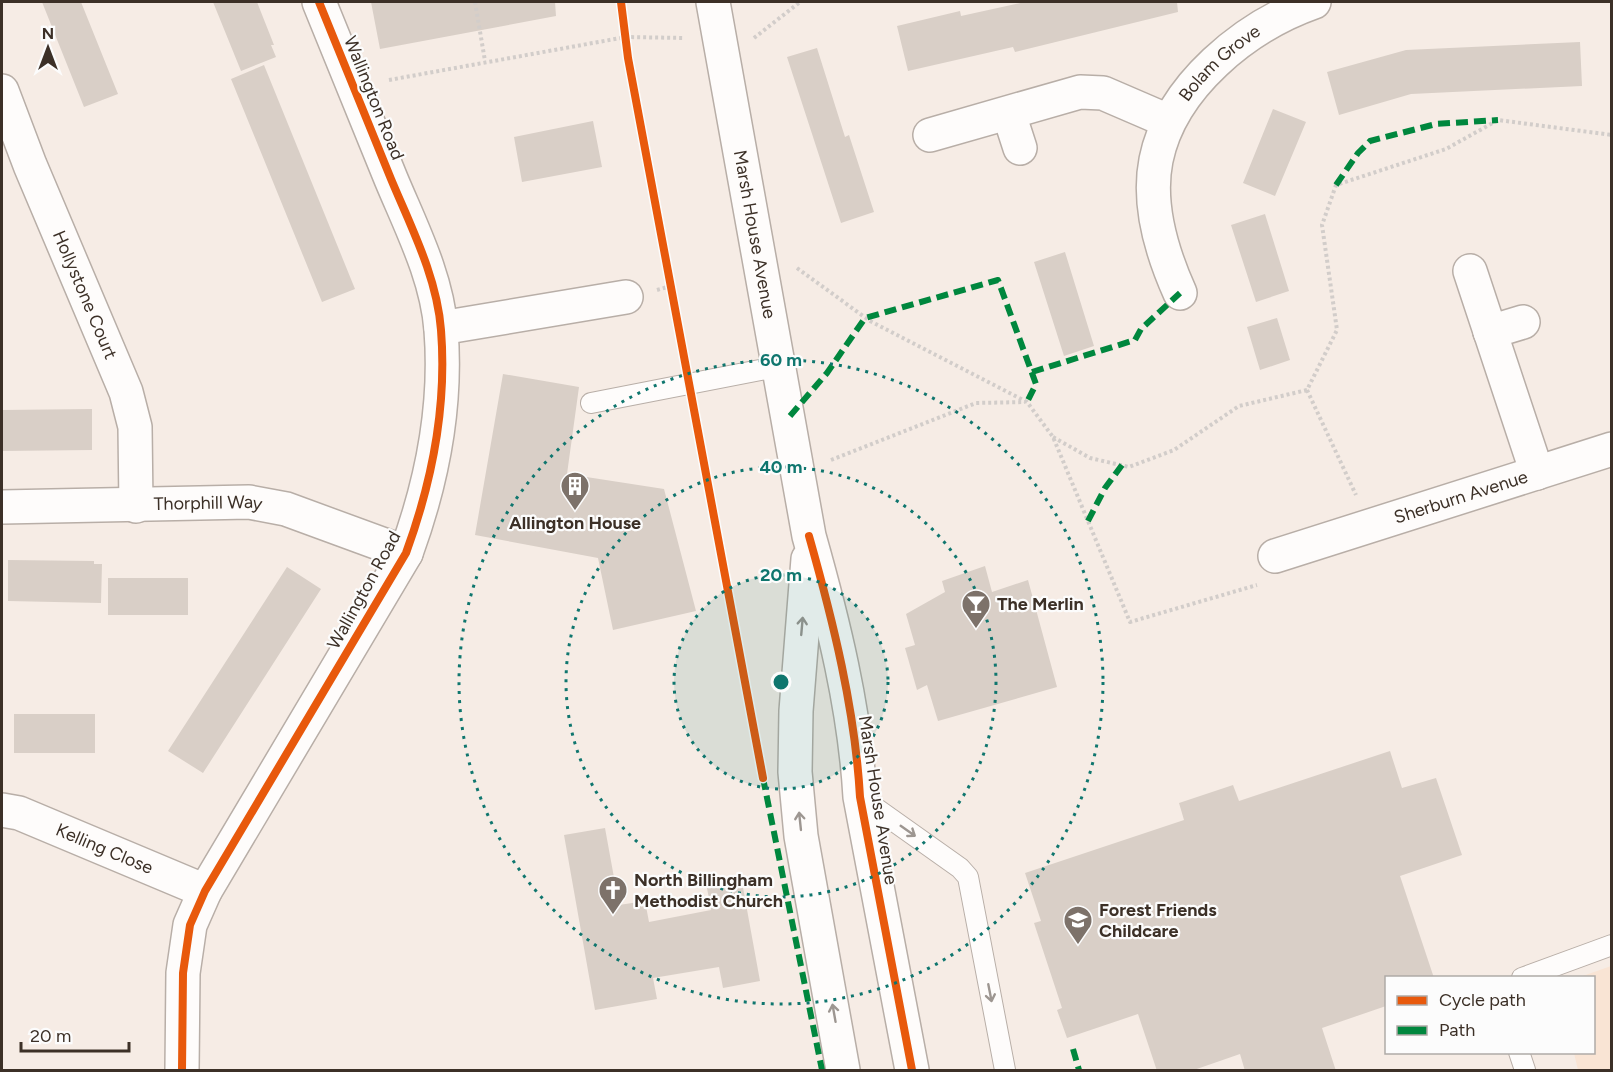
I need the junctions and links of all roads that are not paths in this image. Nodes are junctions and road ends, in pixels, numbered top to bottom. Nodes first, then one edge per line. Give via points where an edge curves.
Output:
1 (320, 2) edge
2 (713, 2) edge
3 (1314, 2) edge
4 (2, 91) edge
5 (1009, 114) junction
6 (1168, 121) junction
7 (930, 135) dead end
8 (1020, 148) dead end
9 (16, 168) edge
10 (1470, 271) dead end
11 (1180, 293) dead end
12 (626, 297) dead end
13 (1523, 322) dead end
14 (441, 328) junction
15 (1490, 332) junction
16 (781, 366) junction
17 (591, 403) dead end
18 (1611, 449) edge
19 (1538, 473) junction
20 (136, 506) junction
21 (2, 507) edge
22 (810, 536) junction
23 (406, 553) junction
24 (1275, 556) road end
25 (860, 797) junction
26 (2, 810) edge
27 (205, 891) junction
28 (1611, 945) edge
29 (1527, 976) edge
30 (1519, 1054) edge
31 (182, 1071) edge
32 (843, 1071) edge
33 (912, 1071) edge
34 (1005, 1071) edge
35 (1525, 1071) edge

1 - 14 street, Wallington Road via 429,270
2 - 16 street, Marsh House Avenue
3 - 6 street, Bolam Grove via 1286,12 1230,49 1198,81
4 - 9 street, Hollystone Court
5 - 6 street, Bolam Grove via 1080,92 1103,93
5 - 7 street, Bolam Grove
5 - 8 street
6 - 11 street, Bolam Grove via 1155,161 1154,201 1162,254
9 - 20 street, Hollystone Court via 126,392 135,427
10 - 15 street
12 - 14 street
13 - 15 street
14 - 23 street, Wallington Road via 440,408 434,458
15 - 19 street
16 - 17 lane
16 - 22 street, Marsh House Avenue
18 - 19 street, Sherburn Avenue
19 - 24 street, Sherburn Avenue via 1370,525 1308,534
20 - 21 street, Thorphill Way
20 - 23 street, Thorphill Way via 249,502 286,509
22 - 25 street, Marsh House Avenue via 833,622
32 -> 22 street, Marsh House Avenue via 801,836 795,772
23 - 27 street, Wallington Road
25 - 33 street, Marsh House Avenue
25 -> 34 lane via 968,877
26 - 27 street, Kelling Close via 19,813
27 - 31 street, Wallington Road via 190,925 183,973
28 - 29 lane
30 - 35 lane

